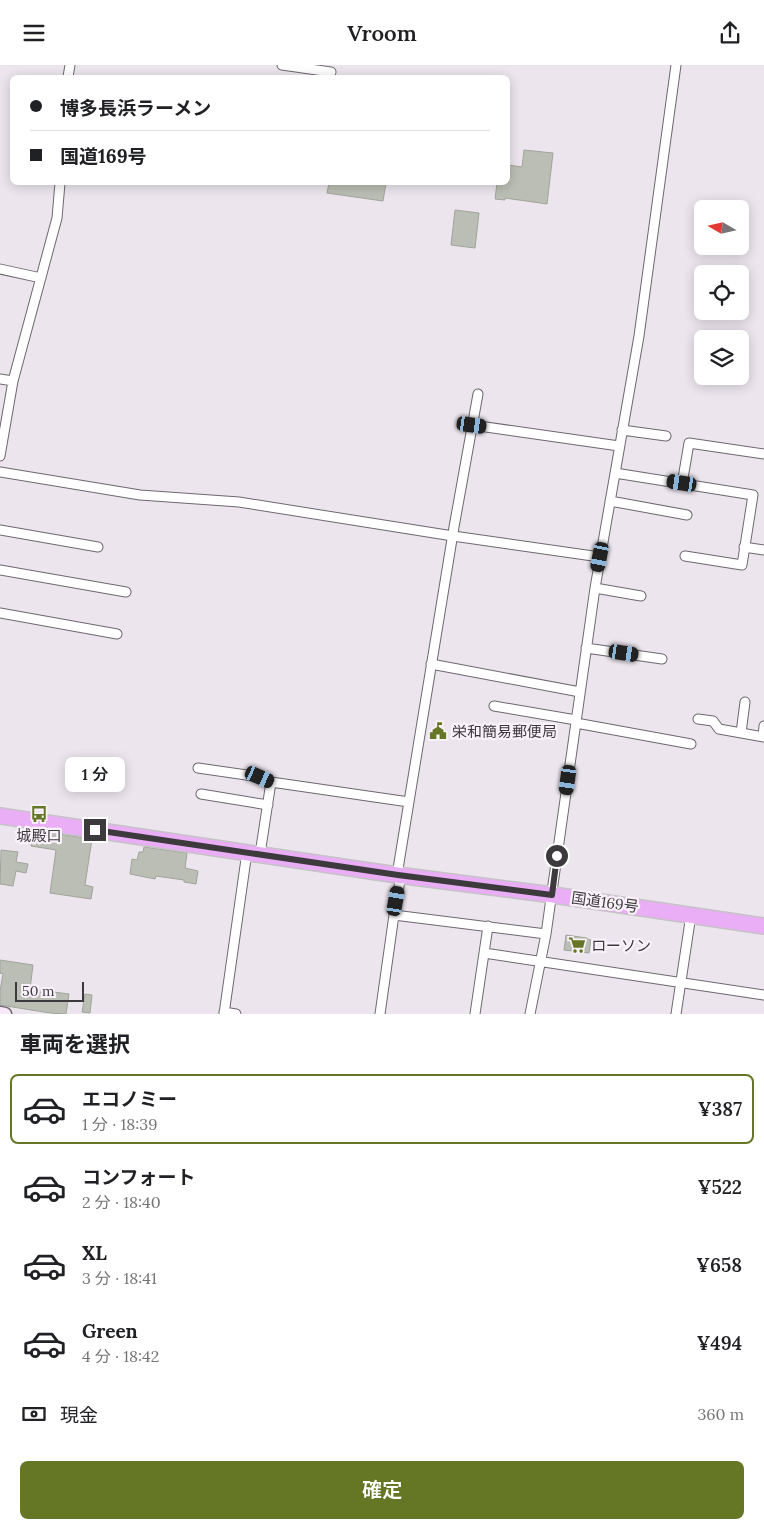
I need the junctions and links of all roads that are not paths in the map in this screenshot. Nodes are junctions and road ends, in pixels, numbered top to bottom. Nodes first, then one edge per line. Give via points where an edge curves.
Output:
1 (282, 65) edge
2 (676, 65) edge
3 (332, 72) dead end
4 (60, 185) edge
5 (0, 269) edge
6 (41, 278) junction
7 (0, 379) edge
8 (13, 381) junction
9 (478, 394) dead end
10 (472, 425) junction
11 (622, 430) junction
12 (666, 436) dead end
13 (619, 446) junction
14 (764, 454) edge
15 (0, 455) edge
16 (0, 472) edge
17 (615, 473) junction
18 (682, 483) junction
19 (610, 501) junction
20 (687, 515) dead end
21 (0, 530) edge
22 (453, 536) junction
23 (98, 547) dead end
24 (744, 547) junction
25 (764, 550) edge
26 (686, 556) dead end
27 (600, 557) junction
28 (0, 570) edge
29 (594, 589) junction
30 (126, 592) dead end
31 (641, 596) dead end
32 (0, 613) edge
33 (116, 634) dead end
34 (586, 648) junction
35 (662, 659) dead end
36 (431, 664) junction
37 (580, 692) junction
38 (745, 702) dead end
39 (494, 705) dead end
40 (698, 719) dead end
41 (576, 721) junction
42 (764, 726) edge
43 (742, 733) junction
44 (763, 737) edge
45 (691, 744) dead end
46 (198, 768) dead end
47 (271, 782) junction
48 (201, 794) dead end
49 (409, 802) junction
50 (268, 805) junction
51 (0, 816) edge
52 (254, 853) junction
53 (399, 875) junction
54 (552, 895) junction
55 (394, 915) junction
56 (690, 915) junction
57 (764, 926) edge
58 (488, 927) junction
59 (546, 934) junction
60 (484, 953) junction
61 (542, 961) junction
62 (680, 982) junction
63 (764, 995) edge
64 (0, 1013) edge
65 (224, 1013) edge
66 (5, 1014) edge
67 (236, 1014) edge
68 (380, 1014) edge
69 (475, 1014) edge
70 (530, 1014) edge
71 (676, 1014) edge

1 - 3 street
2 - 11 street via 639,336
4 - 6 street via 57,218
5 - 6 street
6 - 8 street
7 - 8 street
8 - 15 street
9 - 10 street
10 - 13 street
10 - 22 street
11 - 12 street
11 - 13 street
13 - 17 street
14 - 18 street via 689,443
16 - 22 street via 140,495 239,502
17 - 18 street
17 - 19 street
18 - 24 street via 753,495
19 - 20 street
19 - 27 street
21 - 23 street
22 - 27 street
22 - 36 street
24 - 25 street
24 - 26 street via 742,565
27 - 29 street
28 - 30 street
29 - 31 street
29 - 34 street
32 - 33 street
34 - 35 street
34 - 37 street
36 - 37 street
36 - 49 street
37 - 41 street
38 - 43 street
39 - 41 street
40 - 43 street via 713,721 719,729
41 - 45 street
41 - 54 street
42 - 44 street
43 - 44 street
46 - 47 street via 260,777
47 - 49 street
47 - 50 street
48 - 50 street
49 - 53 street
50 - 52 street
51 - 52 highway, 国道169号
52 - 53 highway, 国道169号
52 - 65 street
53 - 54 highway, 国道169号
53 - 55 street
54 - 56 highway, 国道169号
54 - 59 street
55 - 58 street
55 - 68 street
56 - 57 highway, 国道169号
56 - 62 street
58 - 59 street
58 - 60 street
59 - 61 street
60 - 61 street
60 - 69 street
61 - 62 street
61 - 70 street
62 - 63 street
62 - 71 street
64 - 66 street
65 - 67 street

